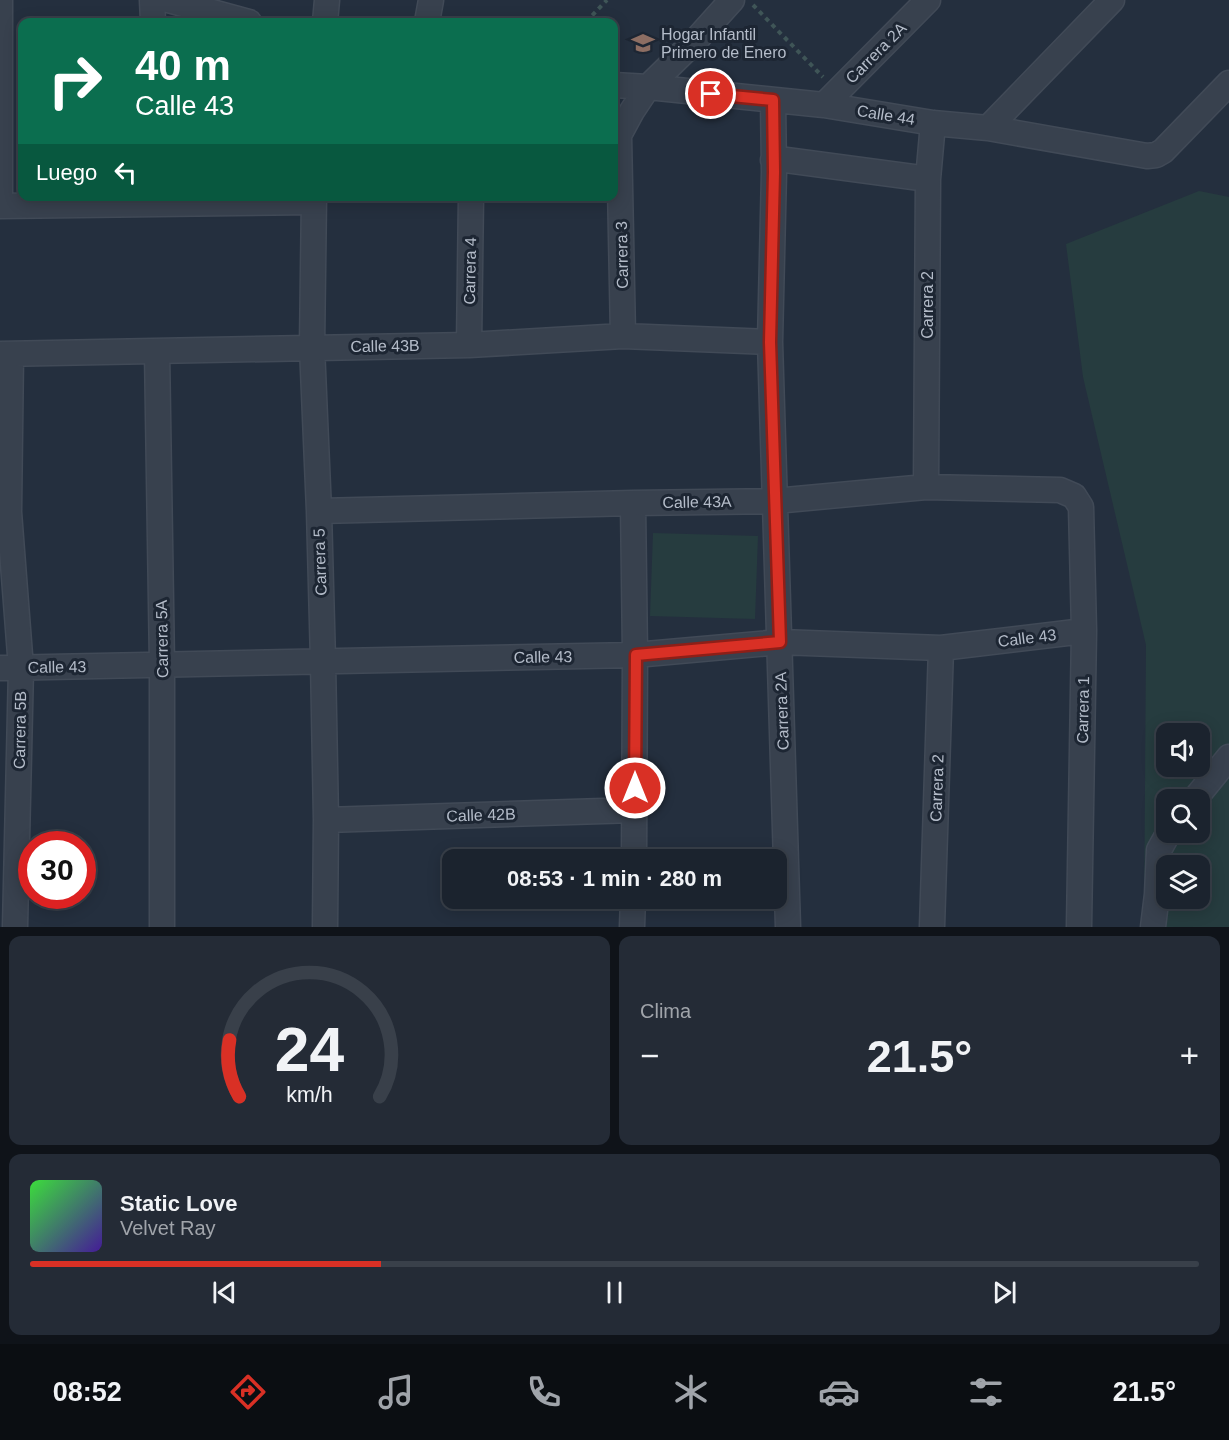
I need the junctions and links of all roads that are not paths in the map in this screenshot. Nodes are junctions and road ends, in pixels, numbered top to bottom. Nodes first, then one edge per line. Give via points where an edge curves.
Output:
1 (0, 0) edge
2 (152, 0) edge
3 (168, 0) edge
4 (327, 0) edge
5 (431, 0) edge
6 (732, 0) edge
7 (928, 0) edge
8 (1112, 0) edge
9 (224, 7) edge
10 (153, 18) edge
11 (242, 18) edge
12 (325, 18) edge
13 (428, 18) edge
14 (1229, 83) edge
15 (618, 85) edge
16 (648, 87) junction
17 (831, 98) junction
18 (773, 100) junction
19 (933, 123) junction
20 (988, 128) junction
21 (618, 132) edge
22 (773, 160) junction
23 (928, 179) junction
24 (618, 192) edge
25 (130, 201) edge
26 (314, 201) edge
27 (471, 201) edge
28 (0, 206) edge
29 (623, 336) junction
30 (770, 342) junction
31 (469, 345) junction
32 (312, 347) junction
33 (157, 351) junction
34 (5, 354) edge
35 (926, 487) junction
36 (1074, 496) joint
37 (775, 501) junction
38 (633, 503) junction
39 (5, 512) edge
40 (319, 512) junction
41 (1084, 631) junction
42 (780, 642) junction
43 (941, 648) junction
44 (636, 655) junction
45 (323, 661) junction
46 (162, 665) junction
47 (11, 668) edge
48 (1229, 757) edge
49 (1203, 789) edge
50 (9, 808) edge
51 (635, 810) junction
52 (326, 820) junction
53 (1163, 843) edge
54 (634, 849) edge
55 (633, 909) edge
56 (15, 927) edge
57 (162, 927) edge
58 (325, 927) edge
59 (632, 927) edge
60 (789, 927) edge
61 (932, 927) edge
62 (1079, 927) edge
63 (1153, 927) edge

1 - 28 street
2 - 10 street
3 - 9 street
4 - 12 street
5 - 13 street
6 - 16 street, Carrera 3
7 - 17 street, Carrera 2A
8 - 20 street
9 - 11 street
14 - 20 street, Calle 44 via 1156,155
15 - 16 street, Calle 44
16 - 18 street, Calle 44
16 - 21 street, Carrera 3
17 - 18 street, Calle 44
17 - 19 street, Calle 44
18 - 22 street, Carrera 2A
19 - 20 street, Calle 44
19 - 23 street, Carrera 2
22 - 23 street
22 - 30 street, Carrera 2A
23 - 35 street, Carrera 2
24 - 29 street, Carrera 3
25 - 28 street
26 - 32 street, Carrera 5
27 - 31 street, Carrera 4
29 - 30 street, Calle 43B
29 - 31 street, Calle 43B
30 - 37 street, Carrera 2A
31 - 32 street, Calle 43B
32 - 33 street, Calle 43B
32 - 40 street, Carrera 5
33 - 34 street, Calle 43B
33 - 46 street, Carrera 5A
34 - 39 street, Carrera 5B
35 - 36 street, Calle 43A via 1060,490
35 - 37 street, Calle 43A
36 - 41 street, Carrera 1 via 1081,507
37 - 38 street, Calle 43A
37 - 42 street, Carrera 2A
38 - 40 street, Calle 43A
38 - 44 street
39 - 47 street, Carrera 5B
40 - 45 street, Carrera 5
41 - 43 street, Calle 43
41 - 62 street, Carrera 1
42 - 43 street, Calle 43
42 - 44 street, Calle 43
42 - 60 street, Carrera 2A
43 - 61 street, Carrera 2
44 - 45 street, Calle 43
44 - 51 street
45 - 46 street, Calle 43
45 - 52 street, Carrera 5
46 - 47 street, Calle 43
46 - 57 street, Carrera 5A
47 - 50 street, Carrera 5B
48 - 49 street
50 - 56 street, Carrera 5B
51 - 52 street, Calle 42B
51 - 54 street
52 - 58 street, Carrera 5
53 - 63 street via 1159,850
55 - 59 street

